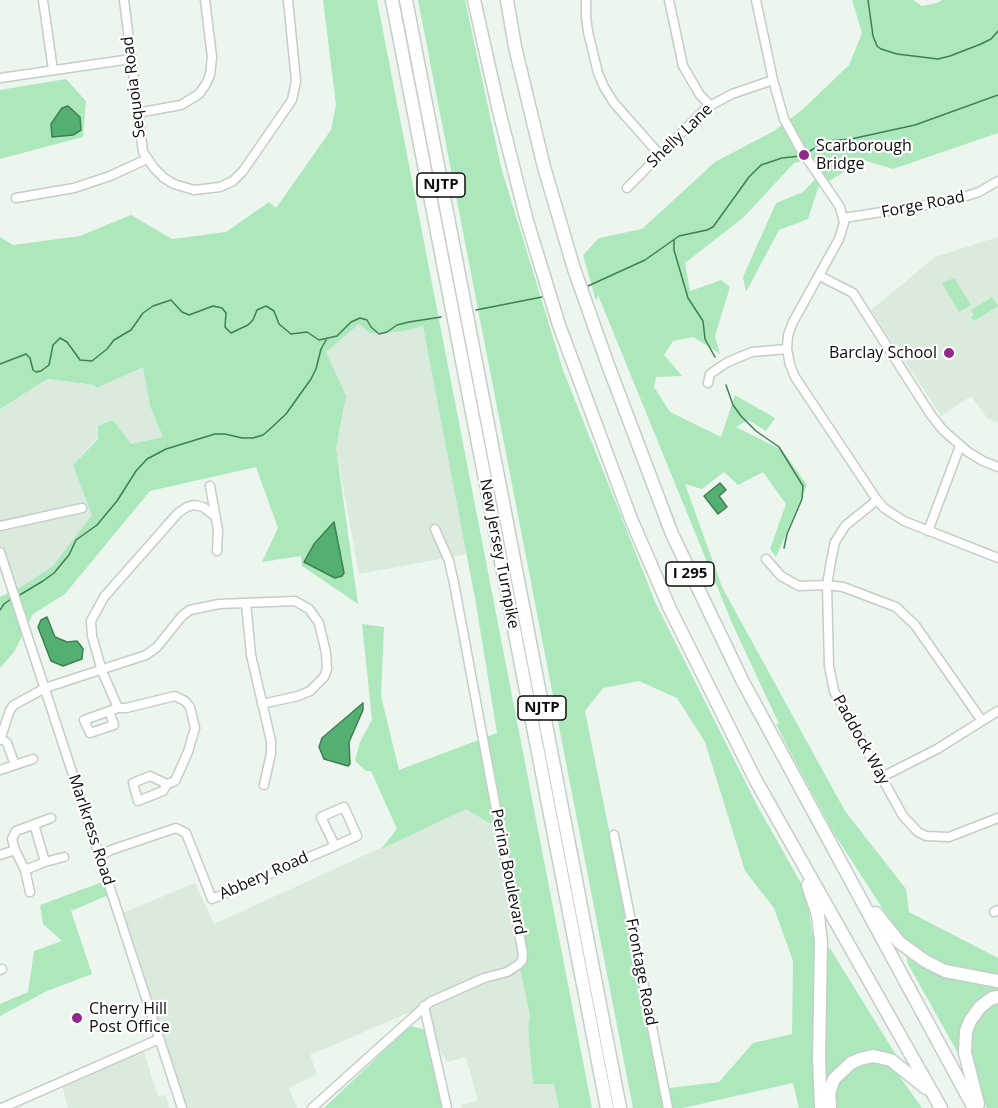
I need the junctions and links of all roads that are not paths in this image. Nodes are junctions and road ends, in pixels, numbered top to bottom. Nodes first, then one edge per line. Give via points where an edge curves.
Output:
1 (43, 0) edge
2 (123, 0) edge
3 (206, 0) edge
4 (288, 0) edge
5 (392, 0) edge
6 (406, 0) edge
7 (474, 0) edge
8 (507, 0) edge
9 (586, 0) edge
10 (669, 0) edge
11 (756, 0) edge
12 (131, 59) junction
13 (53, 70) junction
14 (0, 78) edge
15 (773, 80) junction
16 (710, 105) junction
17 (137, 113) junction
18 (660, 156) junction
19 (147, 159) junction
20 (998, 181) edge
21 (627, 188) dead end
22 (16, 198) dead end
23 (844, 218) junction
24 (820, 276) junction
25 (787, 349) junction
26 (708, 383) dead end
27 (960, 446) junction
28 (998, 467) edge
29 (210, 486) dead end
30 (876, 500) junction
31 (82, 508) dead end
32 (215, 516) junction
33 (0, 526) edge
34 (435, 529) dead end
35 (928, 531) junction
36 (217, 550) dead end
37 (0, 552) edge
38 (998, 558) edge
39 (765, 559) dead end
40 (827, 585) junction
41 (246, 603) junction
42 (102, 671) junction
43 (45, 688) junction
44 (262, 704) junction
45 (998, 711) edge
46 (982, 721) junction
47 (0, 739) edge
48 (33, 759) dead end
49 (15, 765) junction
50 (0, 770) edge
51 (882, 777) junction
52 (167, 784) dead end
53 (264, 785) dead end
54 (51, 818) dead end
55 (998, 818) edge
56 (34, 824) junction
57 (823, 833) junction
58 (614, 835) dead end
59 (335, 846) junction
60 (15, 850) junction
61 (795, 850) junction
62 (0, 855) edge
63 (100, 856) junction
64 (64, 857) dead end
65 (45, 862) junction
66 (25, 870) junction
67 (30, 892) dead end
68 (998, 981) edge
69 (998, 997) edge
70 (424, 1006) junction
71 (159, 1039) junction
72 (931, 1092) junction
73 (2, 1108) edge
74 (182, 1108) edge
75 (312, 1108) edge
76 (447, 1108) edge
77 (607, 1108) edge
78 (620, 1108) edge
79 (668, 1108) edge
80 (821, 1108) edge
81 (830, 1108) edge
82 (941, 1108) edge
83 (974, 1108) edge
84 (979, 1108) edge

1 - 13 street
2 - 12 street, Sequoia Road
3 - 17 street via 212,57 206,84 199,94 181,105
4 - 19 street, Sequoia Road via 296,91 243,171 220,188 184,189 164,178
5 - 77 highway, New Jersey Turnpike / NJTP
6 - 78 highway, New Jersey Turnpike / NJTP
7 - 61 highway, I 295 via 527,221 595,425 670,609
8 - 57 highway, I 295 via 544,166 574,269 634,435 702,599
9 - 18 street via 588,32 604,87
10 - 16 street via 683,66
11 - 15 street
12 - 13 street
12 - 17 street, Sequoia Road
13 - 14 street
15 - 16 street, Shelly Lane
15 - 23 street via 784,119
16 - 18 street, Shelly Lane
17 - 19 street, Sequoia Road
18 - 21 street, Shelly Lane
19 - 22 street via 74,188
20 - 23 street, Forge Road via 971,196 951,201
23 - 24 street via 843,230
24 - 25 street via 793,322
24 - 27 street via 852,293 931,415
25 - 26 street via 742,356 710,374
25 - 30 street via 795,377
27 - 28 street
27 - 35 street
29 - 32 street
30 - 35 street via 891,514
30 - 40 street, Paddock Way via 845,526 836,542
31 - 33 street
32 - 36 street
32 - 42 street via 194,505 178,513 105,597 91,621
34 - 70 street, Perina Boulevard via 454,583 523,954 522,961 507,972 451,991
35 - 38 street
37 - 43 street, Marlkress Road
39 - 40 street via 788,582 799,586
40 - 46 street via 889,604 906,616
40 - 51 street, Paddock Way via 831,684
41 - 42 street via 190,609 146,655
41 - 44 street via 251,655
41 - 44 street via 285,600 302,604 319,623 326,653 327,669 317,686 298,696
42 - 43 street
42 - 52 street via 114,710 175,696 190,707 195,728 188,752 175,781
43 - 47 street via 14,705
43 - 63 street, Marlkress Road
44 - 53 street via 271,741
45 - 46 street
46 - 51 street
47 - 49 street via 7,743
48 - 49 street
49 - 50 street
51 - 55 street, Paddock Way via 910,825 926,836 949,837
54 - 56 street
56 - 60 street via 16,831 12,839
56 - 65 street
57 - 68 highway via 882,923 915,956 945,971
57 - 83 highway, I 295
58 - 79 street, Frontage Road
59 - 59 street, Abbery Road via 357,836 344,807 321,817
59 - 63 street, Abbery Road via 212,899 186,833 176,828
60 - 62 street
60 - 66 street
61 - 72 highway, I 295
61 - 80 highway via 816,905 820,930
63 - 71 street, Marlkress Road
64 - 65 street
65 - 66 street
66 - 67 street
69 - 84 highway via 980,1008 966,1031 965,1053
70 - 75 street, Perina Boulevard
70 - 76 street
71 - 73 street
71 - 74 street, Marlkress Road
72 - 81 highway via 891,1060 873,1056 851,1063 834,1079
72 - 82 highway, I 295

